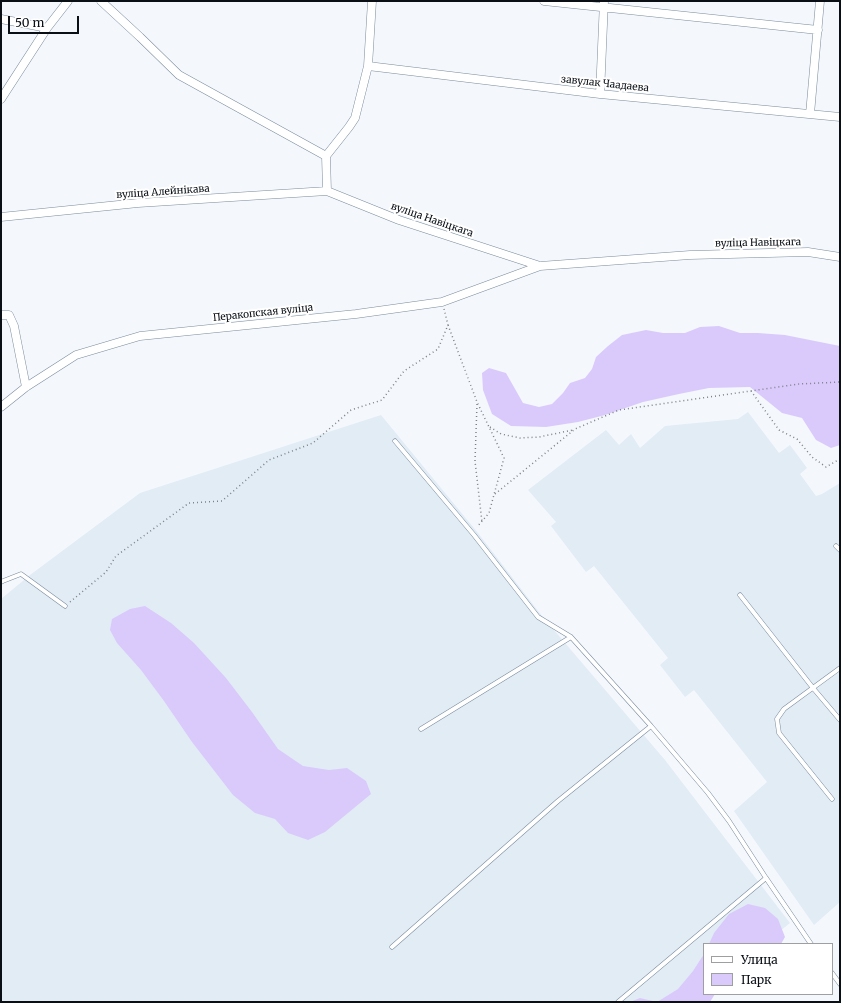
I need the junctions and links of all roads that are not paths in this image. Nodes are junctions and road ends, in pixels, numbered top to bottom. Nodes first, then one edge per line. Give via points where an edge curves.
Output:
1 (68, 1) edge
2 (101, 1) edge
3 (372, 1) edge
4 (544, 1) edge
5 (820, 1) edge
6 (604, 4) edge
7 (1, 19) edge
8 (47, 28) junction
9 (818, 30) junction
10 (368, 66) junction
11 (600, 94) junction
12 (1, 99) edge
13 (810, 114) junction
14 (840, 117) edge
15 (326, 156) junction
16 (327, 190) junction
17 (1, 217) edge
18 (840, 257) edge
19 (540, 266) junction
20 (1, 315) edge
21 (26, 388) junction
22 (1, 407) edge
23 (395, 440) dead end
24 (836, 546) dead end
25 (840, 550) edge
26 (1, 582) edge
27 (740, 595) dead end
28 (65, 606) road end
29 (571, 637) junction
30 (840, 668) edge
31 (813, 688) junction
32 (840, 720) edge
33 (651, 726) junction
34 (421, 729) dead end
35 (832, 799) dead end
36 (766, 878) junction
37 (810, 943) edge
38 (392, 947) dead end
39 (833, 974) edge
40 (840, 984) edge
41 (618, 1002) edge

1 - 8 street
2 - 15 street via 179,75
3 - 10 street
4 - 6 street
5 - 9 street
6 - 9 street
6 - 11 street
7 - 8 street
8 - 12 street
9 - 13 street
10 - 11 street, завулак Чаадаева
10 - 15 street via 355,118
11 - 13 street, завулак Чаадаева
13 - 14 street, завулак Чаадаева
15 - 16 street
16 - 17 street, вуліца Алейнікава via 138,203
16 - 19 street, вуліца Навіцкага via 398,220
18 - 19 street, вуліца Навіцкага via 808,252 690,255
19 - 21 street, Перакопская вуліца via 442,302 356,314 140,336 76,355
20 - 21 street via 9,315 14,326
21 - 22 street, Перакопская вуліца
23 - 29 lane via 538,617
24 - 25 lane
26 - 28 lane via 21,574
27 - 31 lane
29 - 33 lane
29 - 34 lane
30 - 31 lane
31 - 32 lane
31 - 35 lane via 784,710 777,719 779,733
33 - 36 lane via 708,793
33 - 38 lane via 552,806
36 - 37 lane
36 - 41 lane
39 - 40 lane

